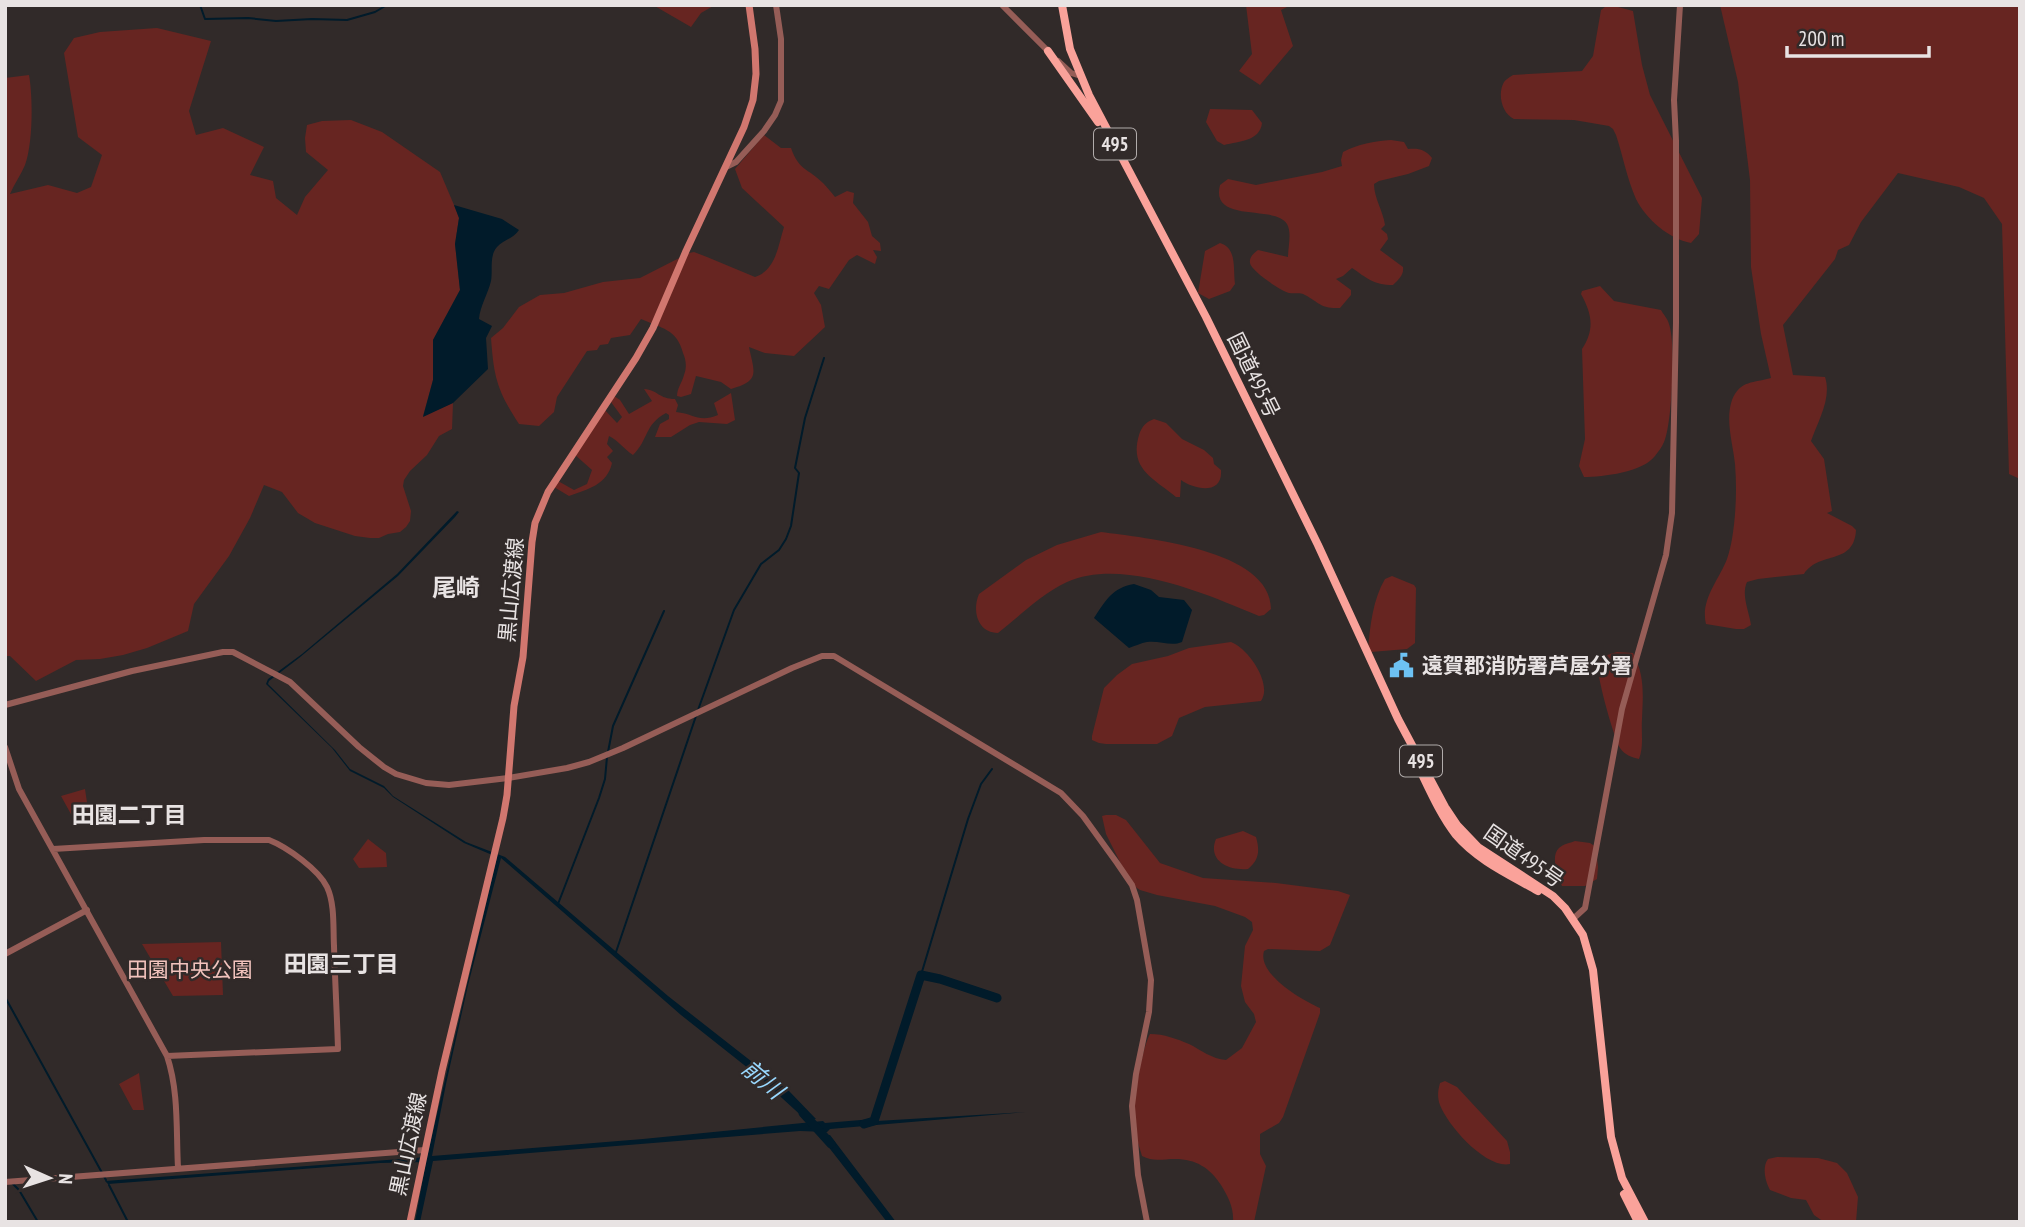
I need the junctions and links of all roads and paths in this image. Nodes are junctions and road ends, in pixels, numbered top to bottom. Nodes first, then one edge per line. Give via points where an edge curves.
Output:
1 (749, 5) edge
2 (776, 5) edge
3 (1002, 5) edge
4 (1062, 5) edge
5 (1679, 5) edge
6 (1070, 49) junction
7 (1048, 51) junction
8 (1060, 63) junction
9 (1080, 76) junction
10 (1115, 144) junction
11 (726, 167) junction
12 (1184, 276) junction
13 (5, 705) edge
14 (5, 747) edge
15 (508, 778) junction
16 (53, 849) junction
17 (87, 910) junction
18 (1573, 919) junction
19 (5, 954) edge
20 (167, 1056) junction
21 (425, 1150) junction
22 (178, 1168) junction
23 (5, 1182) edge
24 (410, 1222) edge
25 (1147, 1222) edge
26 (1638, 1222) edge
27 (1645, 1222) edge

1 - 11 main road, 黒山広渡線 via 757,65 755,89
2 - 11 street via 781,101 764,131
3 - 7 street
4 - 6 highway, 国道495号 / 495
5 - 18 street via 1674,100 1672,513 1666,555 1622,709 1585,908
6 - 8 highway via 1069,64
6 - 9 highway, 国道495号 / 495
7 - 8 street
7 - 10 highway
8 - 9 street
9 - 10 highway, 国道495号 / 495
10 - 12 highway, 国道495号 / 495
11 - 15 main road, 黒山広渡線 via 644,345 541,506 532,542
12 - 18 highway, 国道495号 / 495 via 1398,719 1446,807 1478,847 1553,896
12 - 26 highway, 国道495号 / 495 via 1447,821 1472,851 1551,901 1572,924 1589,972 1607,1139 1618,1180
13 - 15 street via 132,671 233,652 290,682 373,760 396,774 449,785
14 - 16 street via 19,789
15 - 21 main road, 黒山広渡線 via 503,818
15 - 25 street via 589,762 829,654 1053,787 1083,816 1132,885 1137,900 1151,980 1132,1106
16 - 17 street
16 - 20 street via 269,840 327,885 333,919 338,1049
17 - 19 street
17 - 20 street
18 - 27 highway, 国道495号 / 495 via 1593,970 1611,1137 1622,1178
20 - 22 street via 175,1092
21 - 22 street
21 - 24 main road, 黒山広渡線
22 - 23 street

